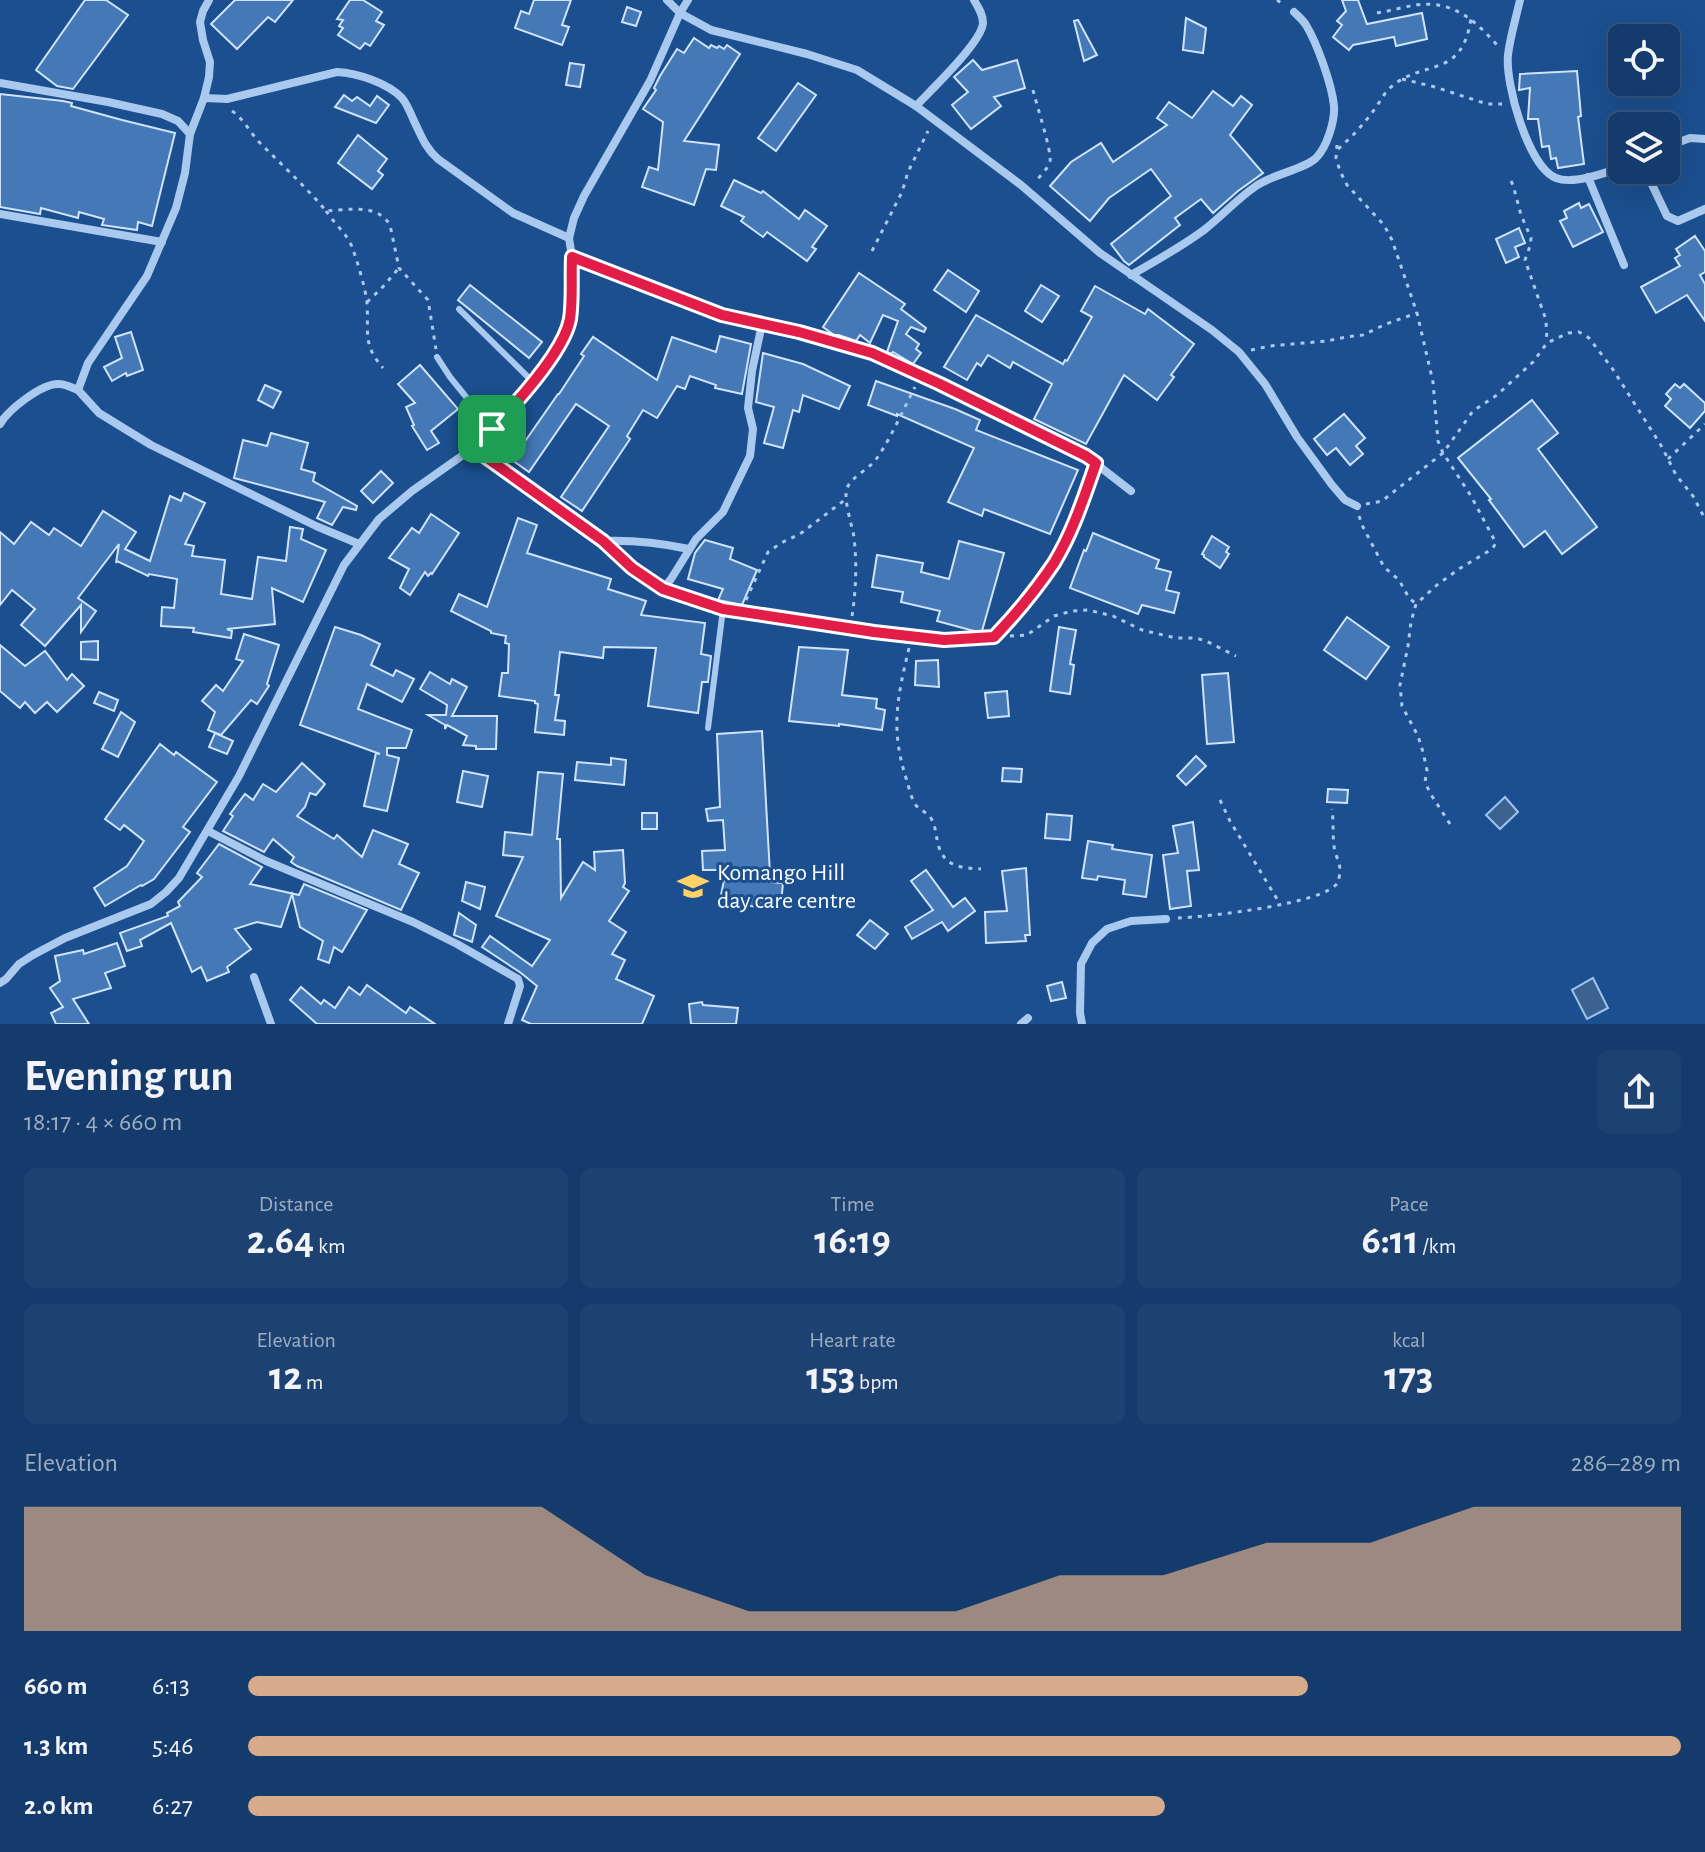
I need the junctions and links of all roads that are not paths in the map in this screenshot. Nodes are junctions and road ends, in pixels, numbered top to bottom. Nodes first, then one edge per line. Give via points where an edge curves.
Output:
1 (209, 0) edge
2 (667, 0) edge
3 (688, 0) edge
4 (974, 0) edge
5 (1520, 0) edge
6 (1294, 12) dead end
7 (680, 13) junction
8 (0, 83) edge
9 (204, 98) junction
10 (916, 106) junction
11 (190, 134) junction
12 (1705, 139) edge
13 (1680, 142) edge
14 (1608, 171) edge
15 (1588, 177) junction
16 (1652, 184) edge
17 (1705, 209) edge
18 (0, 214) edge
19 (569, 238) junction
20 (162, 242) junction
21 (572, 257) junction
22 (1624, 265) dead end
23 (1131, 275) junction
24 (459, 309) dead end
25 (762, 324) junction
26 (437, 357) road end
27 (533, 382) junction
28 (78, 390) junction
29 (0, 424) edge
30 (492, 429) junction
31 (473, 448) junction
32 (1096, 463) junction
33 (1131, 491) dead end
34 (1357, 506) road end
35 (603, 541) junction
36 (359, 544) junction
37 (689, 549) junction
38 (663, 589) junction
39 (723, 609) junction
40 (708, 728) dead end
41 (208, 831) junction
42 (1166, 919) road end
43 (254, 977) dead end
44 (0, 983) edge
45 (271, 1024) edge
46 (508, 1024) edge
47 (1082, 1024) edge

1 - 9 street via 200,22 210,62
2 - 7 street
3 - 7 street
4 - 10 street via 983,22 980,34
5 - 15 street via 1508,57 1510,86 1534,158 1556,178
6 - 23 street via 1305,23 1322,62 1334,108 1317,157 1255,187 1203,230
7 - 10 street via 711,30 857,70
7 - 19 street via 650,81 584,196
8 - 11 street via 162,114
9 - 11 street
9 - 19 street via 227,99 337,72 379,83 402,98 429,152 513,213
10 - 23 street
11 - 20 street via 176,208
12 - 13 street
14 - 15 street
15 - 22 street
16 - 17 street via 1667,216 1678,221
18 - 20 street
19 - 21 street
20 - 28 street via 147,276 88,363
21 - 25 street via 722,315
21 - 27 street via 570,320 560,347
23 - 34 street via 1239,352 1332,485
24 - 27 lane
25 - 32 street via 872,353
25 - 37 street via 748,408 753,429 750,456 723,512
26 - 30 lane
27 - 30 street
28 - 29 street via 46,386
28 - 36 street via 99,413 151,445
30 - 31 street
31 - 35 street
31 - 36 street via 412,491
32 - 33 street
32 - 39 street via 1055,561 994,637 944,640
35 - 37 street
35 - 38 street
36 - 41 street
37 - 38 street
38 - 39 street
39 - 40 lane
41 - 44 street via 179,878 151,904 55,943 19,964
41 - 46 street via 413,922 518,979
42 - 47 street via 1131,921 1107,929 1092,943 1081,964
43 - 45 street

